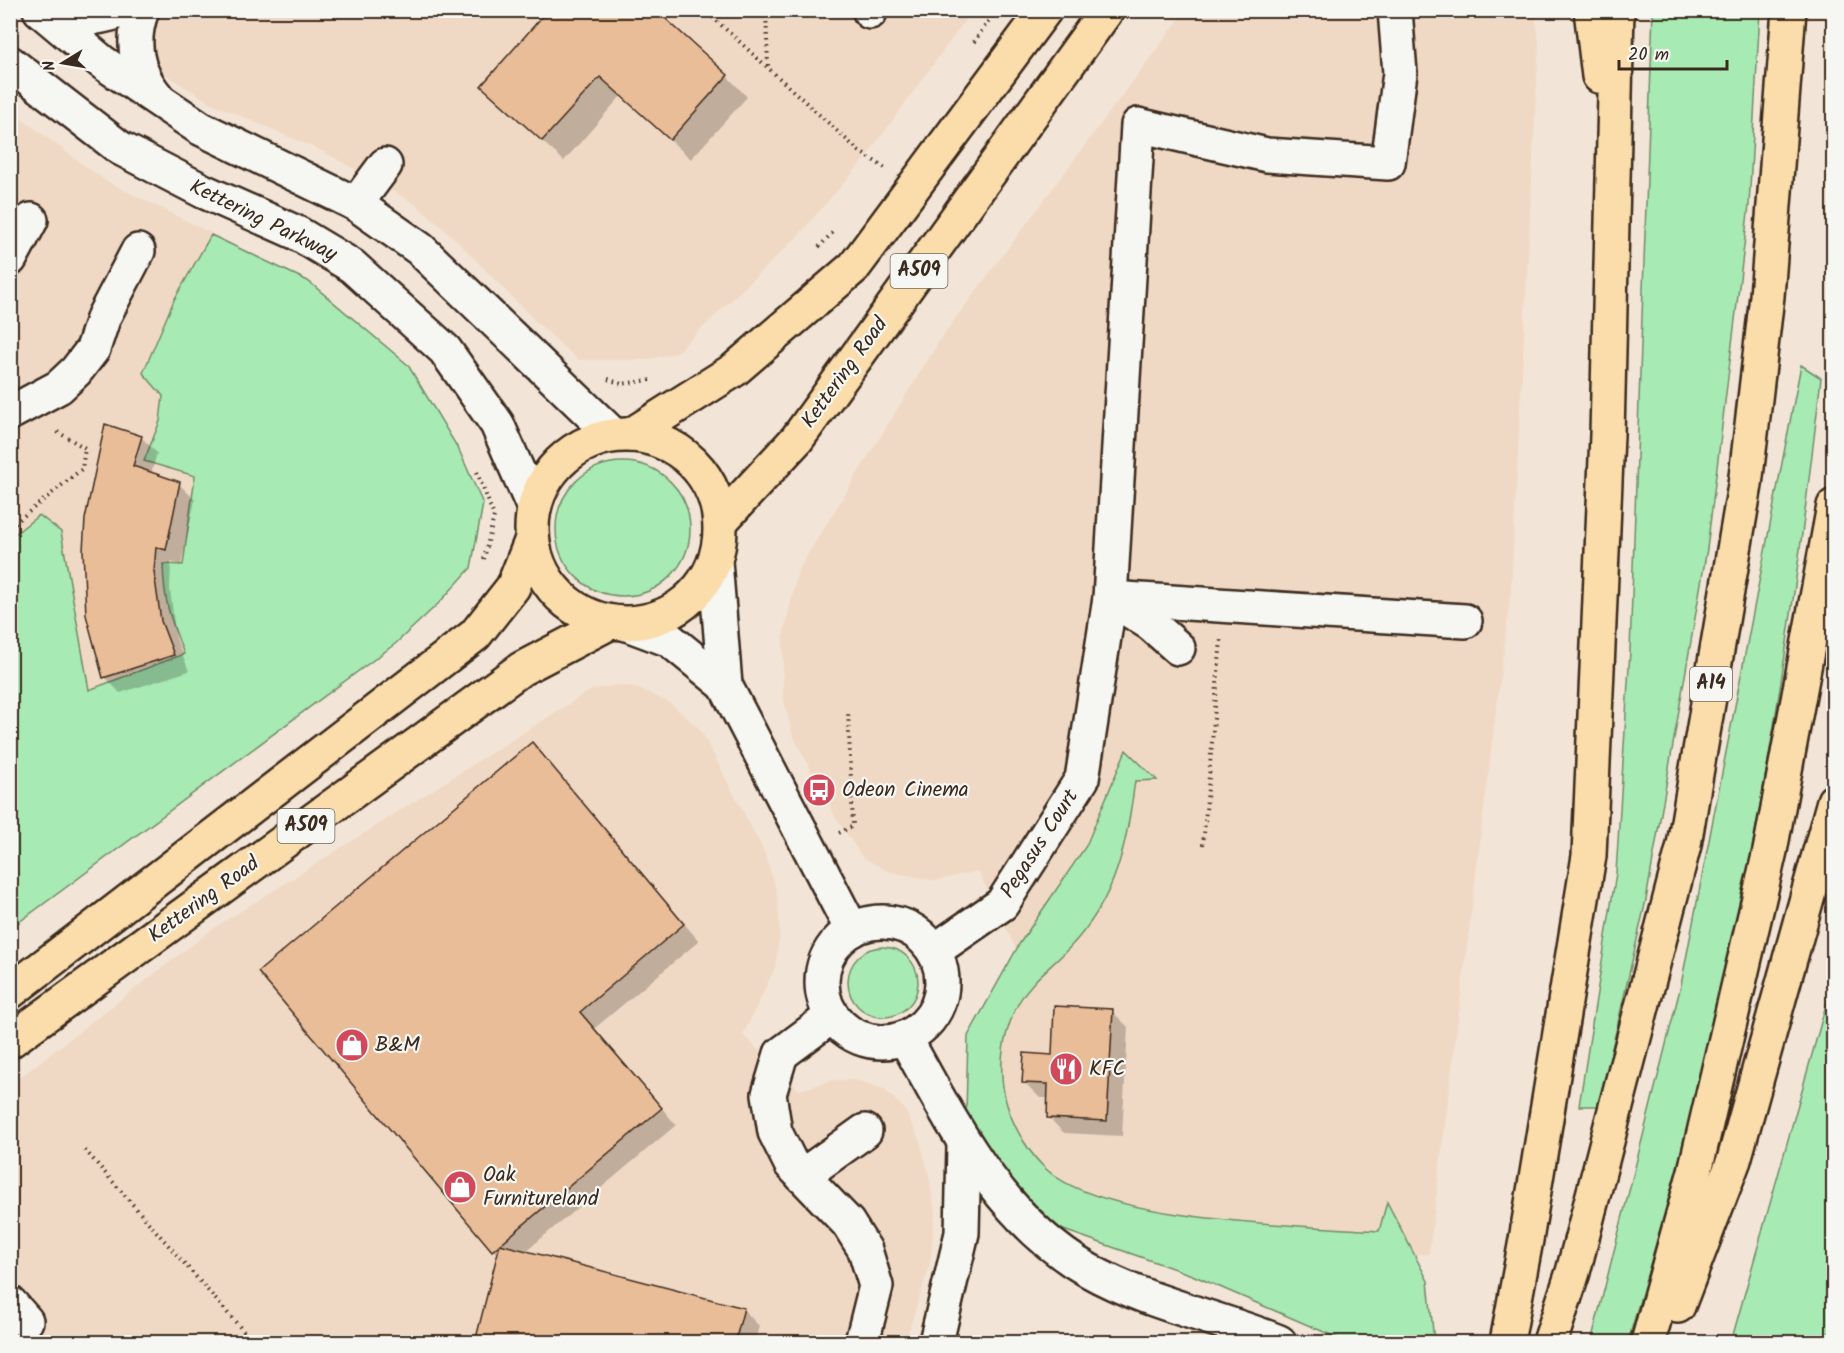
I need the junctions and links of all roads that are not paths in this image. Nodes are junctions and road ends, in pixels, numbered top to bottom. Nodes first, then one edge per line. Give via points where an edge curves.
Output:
1 (124, 10) edge
2 (141, 10) edge
3 (1045, 10) edge
4 (1107, 10) edge
5 (1395, 10) edge
6 (1591, 10) edge
7 (1617, 10) edge
8 (1789, 10) edge
9 (41, 12) edge
10 (10, 63) edge
11 (161, 102) junction
12 (385, 165) dead end
13 (1613, 197) junction
14 (356, 204) junction
15 (31, 220) dead end
16 (138, 251) dead end
17 (10, 259) edge
18 (14, 411) edge
19 (622, 435) junction
20 (1833, 506) edge
21 (720, 522) junction
22 (533, 524) junction
23 (715, 561) junction
24 (1110, 598) junction
25 (1465, 621) dead end
26 (618, 624) junction
27 (1178, 648) dead end
28 (725, 685) junction
29 (1833, 801) edge
30 (852, 930) junction
31 (934, 951) junction
32 (10, 992) edge
33 (832, 1016) junction
34 (905, 1038) junction
35 (10, 1041) edge
36 (864, 1131) dead end
37 (964, 1145) junction
38 (802, 1176) junction
39 (862, 1342) edge
40 (936, 1342) edge
41 (1279, 1342) edge
42 (1507, 1342) edge
43 (1550, 1342) edge
44 (1648, 1342) edge
45 (1664, 1342) edge

1 - 9 street via 94,19 69,20
2 - 11 street via 134,39 138,62 145,84
3 - 19 main road, A509 via 854,267 734,370
4 - 21 main road, Kettering Road / A509 via 797,439
5 - 24 street, Pegasus Court via 1400,73 1388,163 1267,155 1138,125
6 - 13 main road
7 - 13 main road
8 - 43 main road, A14 via 1767,296 1745,485 1684,845 1573,1272
9 - 11 street via 102,62
10 - 22 street, Kettering Parkway via 120,148 297,233 352,266 445,350 497,424
11 - 14 street via 200,128
12 - 14 street
13 - 42 main road via 1589,856
14 - 19 street via 420,249
15 - 17 street
16 - 18 street via 104,316 93,349 76,372 59,387
19 - 21 main road via 658,440 681,453 701,472 714,495
19 - 22 main road via 585,444 562,459 544,482
20 - 44 main road via 1770,851 1695,1171
21 - 23 main road
22 - 26 main road via 540,568 557,594 580,612
22 - 32 main road, Kettering Road / A509 via 513,588 475,635
23 - 26 main road via 701,587 681,607 655,620
23 - 28 street
24 - 25 street
24 - 27 street via 1151,624
24 - 31 street, Pegasus Court via 1082,779 1002,904
26 - 28 street via 670,640
26 - 35 main road, Kettering Road / A509 via 521,669
28 - 30 street
29 - 45 main road via 1734,1160
30 - 31 street via 874,922 898,924 919,934
30 - 33 street via 834,946 824,968 823,993
31 - 34 street via 943,976 940,1001 927,1023
33 - 34 street via 847,1031 865,1040 886,1042
33 - 38 street via 781,1054 769,1094 775,1132 791,1164
34 - 37 street
36 - 38 street
37 - 40 street via 962,1233
37 - 41 street via 1003,1197 1041,1235 1088,1270 1137,1292
38 - 39 street via 848,1223 865,1250 876,1286

